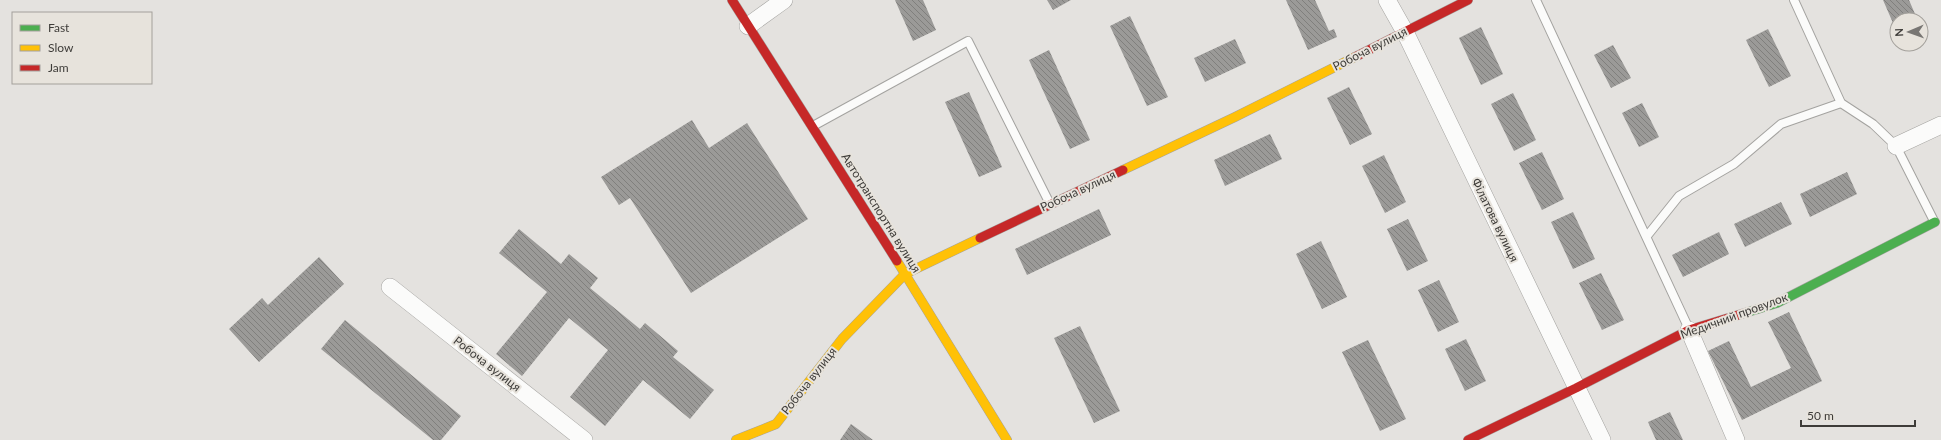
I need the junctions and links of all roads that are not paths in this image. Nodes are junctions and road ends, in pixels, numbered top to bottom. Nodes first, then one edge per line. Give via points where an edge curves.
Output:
1 (732, 0) edge
2 (784, 0) edge
3 (1387, 0) edge
4 (1468, 0) edge
5 (1536, 0) edge
6 (1794, 0) edge
7 (748, 26) junction
8 (1405, 32) junction
9 (1841, 103) junction
10 (812, 126) junction
11 (1941, 126) edge
12 (1896, 146) junction
13 (1050, 204) junction
14 (1935, 222) joint
15 (1647, 236) junction
16 (905, 274) junction
17 (390, 287) dead end
18 (1689, 330) junction
19 (1576, 388) junction
20 (584, 440) edge
21 (736, 440) edge
22 (1007, 440) edge
23 (1468, 440) edge
24 (1602, 440) edge
25 (1736, 440) edge

1 - 7 street, Автотранспортна вулиця
2 - 7 street
3 - 8 street, Філатова вулиця
4 - 8 street, Робоча вулиця
5 - 15 lane
6 - 9 lane
7 - 10 street, Автотранспортна вулиця
8 - 13 street, Робоча вулиця via 1235,117
8 - 19 street, Філатова вулиця
9 - 12 lane via 1873,124
9 - 15 lane via 1781,124 1734,164 1679,196
10 - 13 lane via 968,41
10 - 16 street, Автотранспортна вулиця
11 - 12 street
12 - 14 lane
13 - 16 street, Робоча вулиця
14 - 18 street, Медичний провулок via 1777,303
15 - 18 lane
16 - 21 street, Робоча вулиця via 842,339 776,424
16 - 22 street, Автотранспортна вулиця
17 - 20 street, Робоча вулиця
18 - 19 street, Медичний провулок
18 - 25 street
19 - 23 street, Медичний провулок
19 - 24 street, Філатова вулиця

